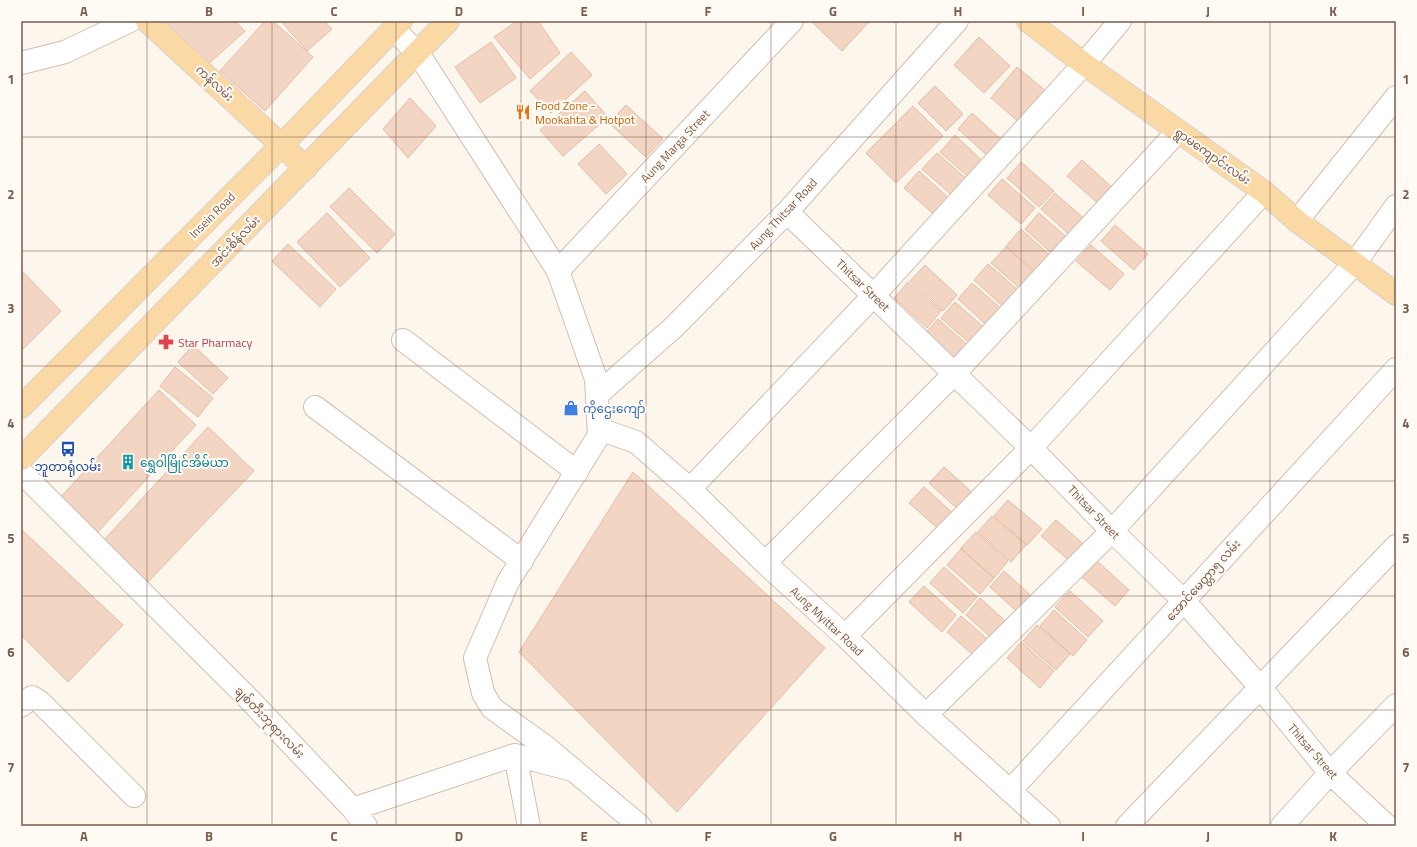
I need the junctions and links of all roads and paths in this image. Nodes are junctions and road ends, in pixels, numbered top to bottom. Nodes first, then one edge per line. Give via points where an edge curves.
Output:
1 (130, 21) edge
2 (147, 21) edge
3 (448, 21) edge
4 (792, 21) edge
5 (957, 21) edge
6 (1028, 21) edge
7 (1120, 21) edge
8 (397, 25) edge
9 (418, 53) junction
10 (21, 63) edge
11 (1084, 64) junction
12 (1396, 97) edge
13 (1178, 131) junction
14 (282, 145) junction
15 (306, 168) junction
16 (1264, 192) junction
17 (1396, 206) edge
18 (787, 212) junction
19 (1297, 221) junction
20 (1355, 263) junction
21 (558, 271) junction
22 (1396, 294) edge
23 (874, 295) junction
24 (403, 340) dead end
25 (1396, 369) edge
26 (955, 373) junction
27 (597, 395) junction
28 (21, 407) edge
29 (314, 407) dead end
30 (599, 429) junction
31 (1032, 448) junction
32 (21, 459) edge
33 (21, 472) edge
34 (577, 472) junction
35 (690, 489) junction
36 (1112, 530) junction
37 (1396, 546) edge
38 (522, 561) junction
39 (765, 564) junction
40 (1184, 601) junction
41 (844, 636) junction
42 (1260, 688) junction
43 (21, 706) edge
44 (1396, 706) edge
45 (926, 715) junction
46 (515, 755) junction
47 (575, 770) junction
48 (1330, 773) junction
49 (1010, 791) junction
50 (134, 796) dead end
51 (352, 809) junction
52 (366, 826) edge
53 (529, 826) edge
54 (640, 826) edge
55 (1049, 826) edge
56 (1127, 826) edge
57 (1282, 826) edge
58 (1387, 826) edge

1 - 10 street via 65,52
2 - 14 main road, ကန်လမ်း
3 - 9 main road, အင်းစိန်လမ်း
4 - 21 street, Aung Marga Street
5 - 18 street, Aung Thitsar Road
6 - 11 main road, ရွာမကျောင်းလမ်း
7 - 11 street
8 - 9 street
8 - 14 main road, Insein Road
9 - 15 main road, အင်းစိန်လမ်း
9 - 21 street
11 - 13 main road, ရွာမကျောင်းလမ်း
11 - 23 street
12 - 19 street
13 - 16 main road, ရွာမကျောင်းလမ်း
13 - 26 street
14 - 15 main road, ကန်လမ်း
14 - 28 main road, Insein Road
15 - 32 main road, အင်းစိန်လမ်း
16 - 19 main road, ရွာမကျောင်းလမ်း
16 - 31 street
17 - 20 street
18 - 23 street, Thitsar Street
18 - 27 street, Aung Thitsar Road via 675,326
19 - 20 main road, ရွာမကျောင်းလမ်း
20 - 22 main road, ရွာမကျောင်းလမ်း
20 - 36 street
21 - 27 street via 596,379
23 - 26 street, Thitsar Street
23 - 35 street
24 - 34 street
25 - 40 street, အောင်မေတ္တာ၅ လမ်း
26 - 31 street, Thitsar Street
26 - 39 street
27 - 30 street
29 - 38 street
30 - 34 street via 599,435
30 - 35 street, Aung Myittar Road via 636,442
31 - 36 street, Thitsar Street
31 - 41 street
33 - 51 street, ချစ်တီးဘုရားလမ်း via 245,696
34 - 38 street
35 - 39 street, Aung Myittar Road
36 - 40 street, Thitsar Street
36 - 45 street
37 - 42 street
38 - 47 street via 508,582 475,658 483,693 492,708
39 - 41 street, Aung Myittar Road
40 - 42 street, Thitsar Street
40 - 49 street, အောင်မေတ္တာ၅ လမ်း
41 - 45 street, Aung Myittar Road
42 - 48 street, Thitsar Street
42 - 56 street
43 - 50 street via 32,697 40,702
44 - 48 street
45 - 49 street, Aung Myittar Road
46 - 47 street
46 - 51 street
46 - 53 street
47 - 54 street
48 - 57 street
48 - 58 street, Thitsar Street
49 - 55 street, Aung Myittar Road
51 - 52 street, ချစ်တီးဘုရားလမ်း

